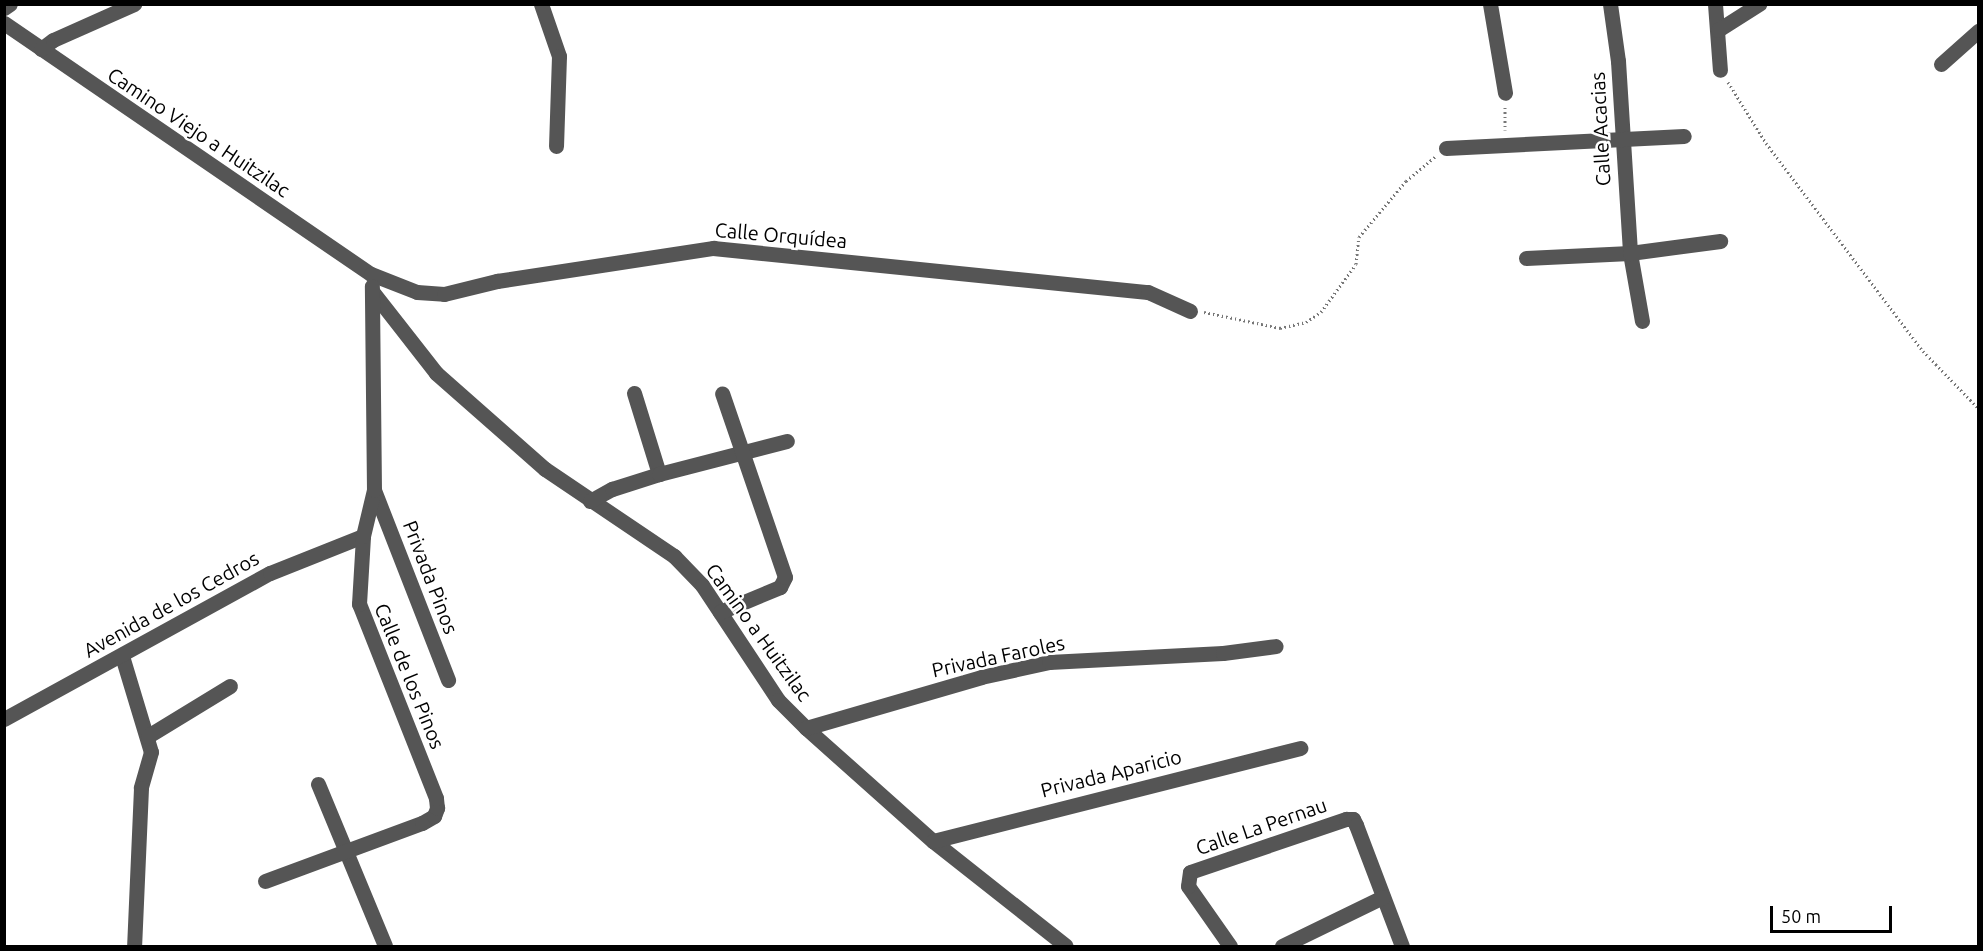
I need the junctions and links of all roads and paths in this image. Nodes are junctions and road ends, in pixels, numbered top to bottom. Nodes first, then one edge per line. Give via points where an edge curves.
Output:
1 (10, 4) edge
2 (134, 4) edge
3 (541, 4) edge
4 (1490, 4) edge
5 (1610, 4) edge
6 (1715, 4) edge
7 (1759, 4) edge
8 (4, 8) edge
9 (4, 23) edge
10 (1718, 30) junction
11 (1978, 31) edge
12 (41, 49) junction
13 (1941, 64) dead end
14 (1720, 70) joint
15 (1505, 93) joint
16 (1684, 136) dead end
17 (1620, 139) junction
18 (556, 146) dead end
19 (1506, 147) junction
20 (1446, 148) joint
21 (1720, 241) dead end
22 (1630, 253) junction
23 (1526, 258) dead end
24 (371, 274) junction
25 (372, 291) junction
26 (1190, 311) joint
27 (1642, 321) dead end
28 (634, 393) dead end
29 (722, 393) dead end
30 (1978, 408) edge
31 (787, 441) dead end
32 (741, 450) junction
33 (659, 474) junction
34 (374, 490) junction
35 (590, 501) junction
36 (363, 536) junction
37 (720, 612) junction
38 (1276, 646) dead end
39 (122, 656) junction
40 (448, 680) dead end
41 (230, 686) dead end
42 (4, 719) edge
43 (806, 728) junction
44 (148, 736) junction
45 (1300, 748) dead end
46 (318, 784) dead end
47 (933, 841) junction
48 (346, 850) junction
49 (265, 881) dead end
50 (1383, 897) junction
51 (134, 946) edge
52 (385, 946) edge
53 (1066, 946) edge
54 (1230, 946) edge
55 (1282, 946) edge
56 (1402, 946) edge

1 - 8 street
2 - 12 street
3 - 18 street via 559,56
4 - 15 street
5 - 17 street, Calle Acacias via 1618,61
6 - 10 street
7 - 10 street
9 - 12 street, Camino Viejo a Huitzilac
10 - 14 street
11 - 13 street
12 - 24 street, Camino Viejo a Huitzilac
14 - 30 path via 1766,143 1923,351
15 - 19 path
16 - 17 street
17 - 19 street
17 - 22 street, Calle Acacias
19 - 20 street
20 - 26 path via 1384,205 1359,237 1356,264 1321,312 1306,322 1280,328 1232,315
21 - 22 street
22 - 23 street
22 - 27 street, Calle Acacias
24 - 25 street, Calle de los Pinos
24 - 26 street, Calle Orquídea via 417,292 444,294 497,281 713,248 1148,292
25 - 34 street, Calle de los Pinos
25 - 35 street, Camino a Huitzilac via 436,373 545,469
28 - 33 street
29 - 32 street
31 - 32 street
32 - 33 street
32 - 37 street via 784,582
33 - 35 street via 612,489
34 - 36 street, Calle de los Pinos
34 - 40 street, Privada Pinos
35 - 37 street, Camino a Huitzilac via 674,556
36 - 39 street, Avenida de los Cedros via 270,573
36 - 48 street, Calle de los Pinos via 357,577 360,614 437,808 434,816 422,823
37 - 43 street, Camino a Huitzilac via 778,700
38 - 43 street, Privada Faroles via 1222,653 1049,662 981,677
39 - 42 street, Avenida de los Cedros
39 - 44 street
41 - 44 street
43 - 47 street, Camino a Huitzilac
44 - 51 street via 151,752 141,788
45 - 47 street, Privada Aparicio
46 - 48 street
47 - 53 street, Camino a Huitzilac
48 - 49 street
48 - 52 street
50 - 54 street, Calle La Pernau via 1353,819 1190,872 1187,878
50 - 55 street
50 - 56 street

